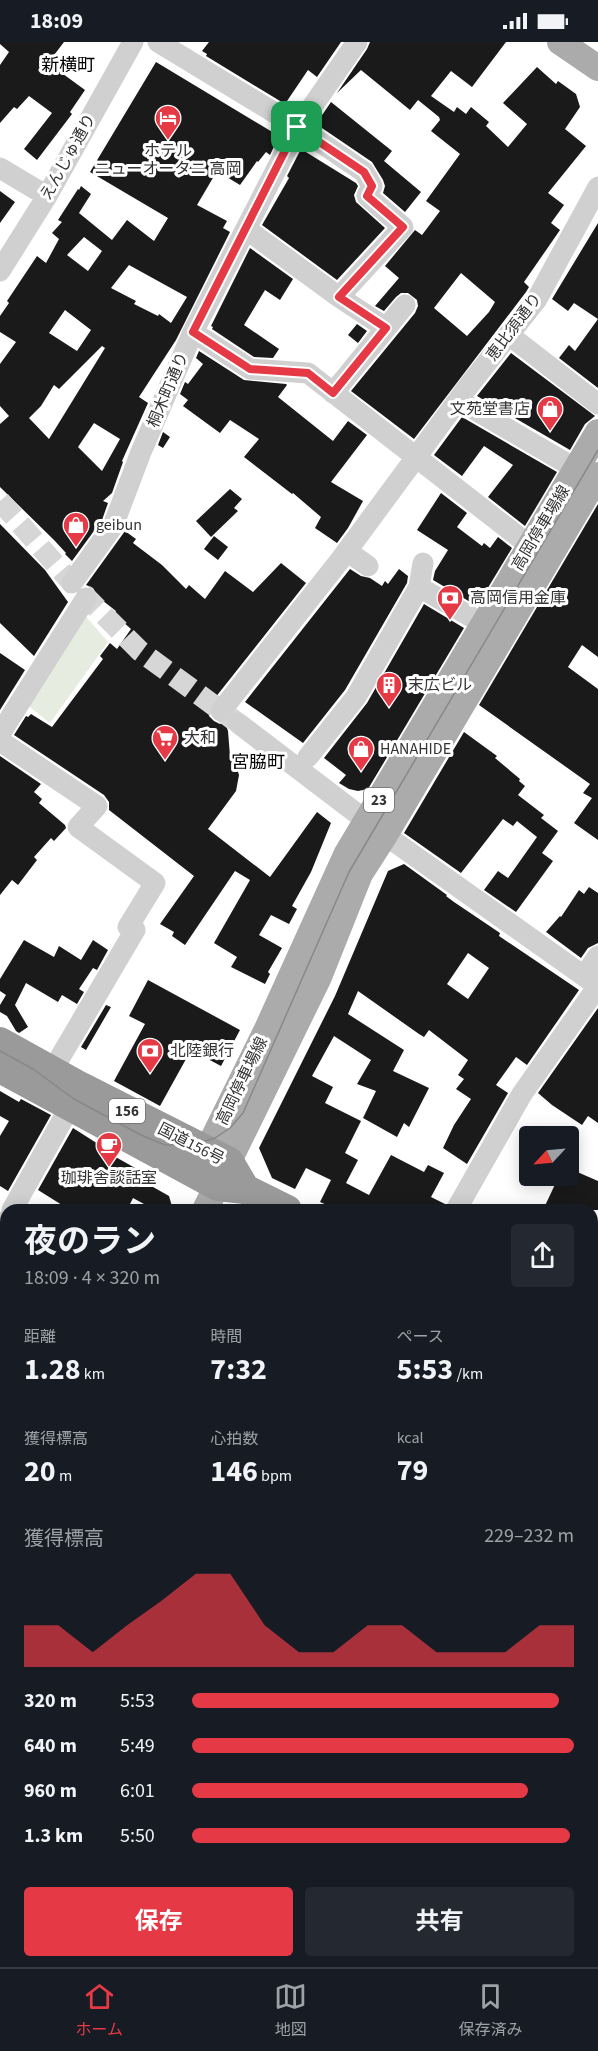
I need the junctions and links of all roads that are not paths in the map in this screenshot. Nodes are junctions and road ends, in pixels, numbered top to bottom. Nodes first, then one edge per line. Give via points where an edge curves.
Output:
1 (133, 42) edge
2 (158, 42) edge
3 (357, 42) edge
4 (574, 46) edge
5 (598, 68) edge
6 (297, 127) junction
7 (0, 168) edge
8 (598, 187) edge
9 (47, 196) junction
10 (246, 229) junction
11 (0, 271) edge
12 (339, 297) junction
13 (405, 305) dead end
14 (386, 328) junction
15 (193, 332) junction
16 (509, 335) junction
17 (333, 393) junction
18 (458, 400) junction
19 (598, 404) edge
20 (598, 432) edge
21 (416, 458) junction
22 (590, 475) edge
23 (347, 551) junction
24 (539, 551) junction
25 (423, 563) dead end
26 (368, 566) dead end
27 (419, 587) junction
28 (492, 632) junction
29 (221, 711) dead end
30 (238, 723) tunnel mouth
31 (0, 734) edge
32 (0, 741) edge
33 (308, 757) dead end
34 (376, 827) junction
35 (598, 956) edge
36 (593, 982) edge
37 (0, 1042) edge
38 (0, 1068) edge
39 (52, 1071) junction
40 (75, 1096) junction
41 (221, 1180) edge
42 (15, 1204) edge
43 (274, 1204) edge
44 (459, 1204) edge

1 - 9 street, えんじゅ通り
2 - 6 street
3 - 6 street, 桐木町通り
4 - 5 main road
6 - 10 street, 桐木町通り
6 - 12 street via 364,172 372,186 367,196 403,227
7 - 9 street
8 - 16 street, 恵比須通り via 537,299
9 - 11 street, えんじゅ通り
10 - 12 street
10 - 15 street, 桐木町通り
12 - 14 street
13 - 14 street
14 - 17 street
15 - 17 street via 250,369 308,373
15 - 31 street, 桐木町通り via 113,526
16 - 18 street, 恵比須通り
16 - 19 street
17 - 21 street
18 - 21 street, 恵比須通り
18 - 22 street
20 - 22 main road, 高岡停車場線 / 23
21 - 23 street, 恵比須通り
21 - 24 street
22 - 24 main road, 高岡停車場線 / 23
23 - 26 street
23 - 29 street, 恵比須通り
24 - 28 main road, 高岡停車場線 / 23
25 - 27 street
27 - 28 street
27 - 33 street via 356,697
28 - 34 main road, 高岡停車場線 / 23
30 - 34 street
32 - 39 street via 97,806 78,827 155,883 128,927 135,930
34 - 36 street
34 - 41 main road, 高岡停車場線 / 23 via 346,855 267,1029
35 - 36 street
36 - 44 street via 522,1094
37 - 39 highway, 国道156号 / 156
38 - 40 highway, 国道156号 / 156
39 - 40 highway, 国道156号 / 156
40 - 41 highway, 国道156号 / 156
40 - 42 street
41 - 43 highway, 国道156号 / 156

